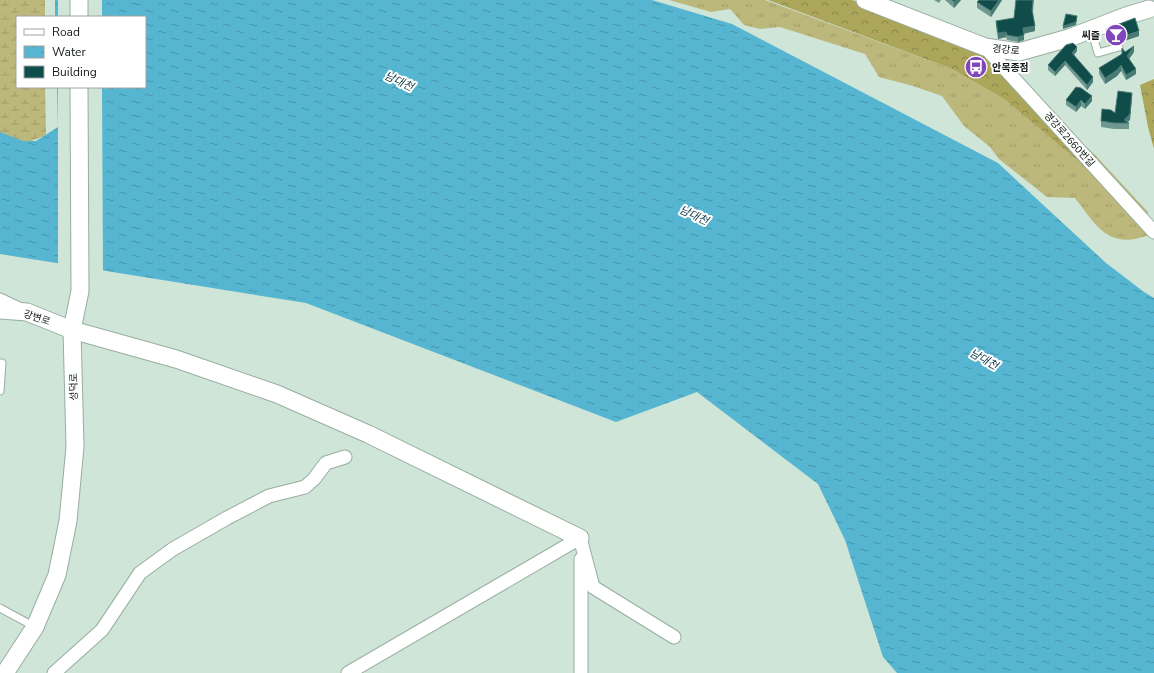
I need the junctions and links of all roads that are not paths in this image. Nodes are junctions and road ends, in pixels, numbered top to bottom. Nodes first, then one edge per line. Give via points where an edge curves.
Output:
1 (78, 0) edge
2 (865, 0) edge
3 (1134, 0) edge
4 (1152, 9) edge
5 (79, 16) edge
6 (1091, 29) junction
7 (985, 47) junction
8 (1119, 47) dead end
9 (79, 88) edge
10 (1154, 232) edge
11 (0, 300) edge
12 (0, 310) edge
13 (27, 312) junction
14 (72, 330) junction
15 (0, 363) edge
16 (0, 391) edge
17 (345, 457) dead end
18 (580, 538) junction
19 (0, 608) edge
20 (35, 627) junction
21 (674, 637) dead end
22 (5, 673) edge
23 (54, 673) edge
24 (348, 673) edge
25 (581, 673) edge

1 - 5 street
2 - 7 street, 경강로
3 - 4 street
4 - 6 street, 경강로
6 - 7 street, 경강로 via 1019,52
6 - 8 lane via 1098,53
7 - 10 street, 경강로2660번길
9 - 14 street, 성덕로 via 80,291
11 - 13 street
12 - 13 street, 강변로
13 - 14 street, 강변로
14 - 18 street, 강변로 via 176,359 277,394 368,434
14 - 20 street, 성덕로 via 75,447 68,521 57,575
15 - 16 lane
17 - 23 street via 326,463 305,487 269,496 156,561 140,573 102,630
18 - 21 street via 593,587
18 - 24 street
18 - 25 street
19 - 20 lane
20 - 22 street, 성덕로

